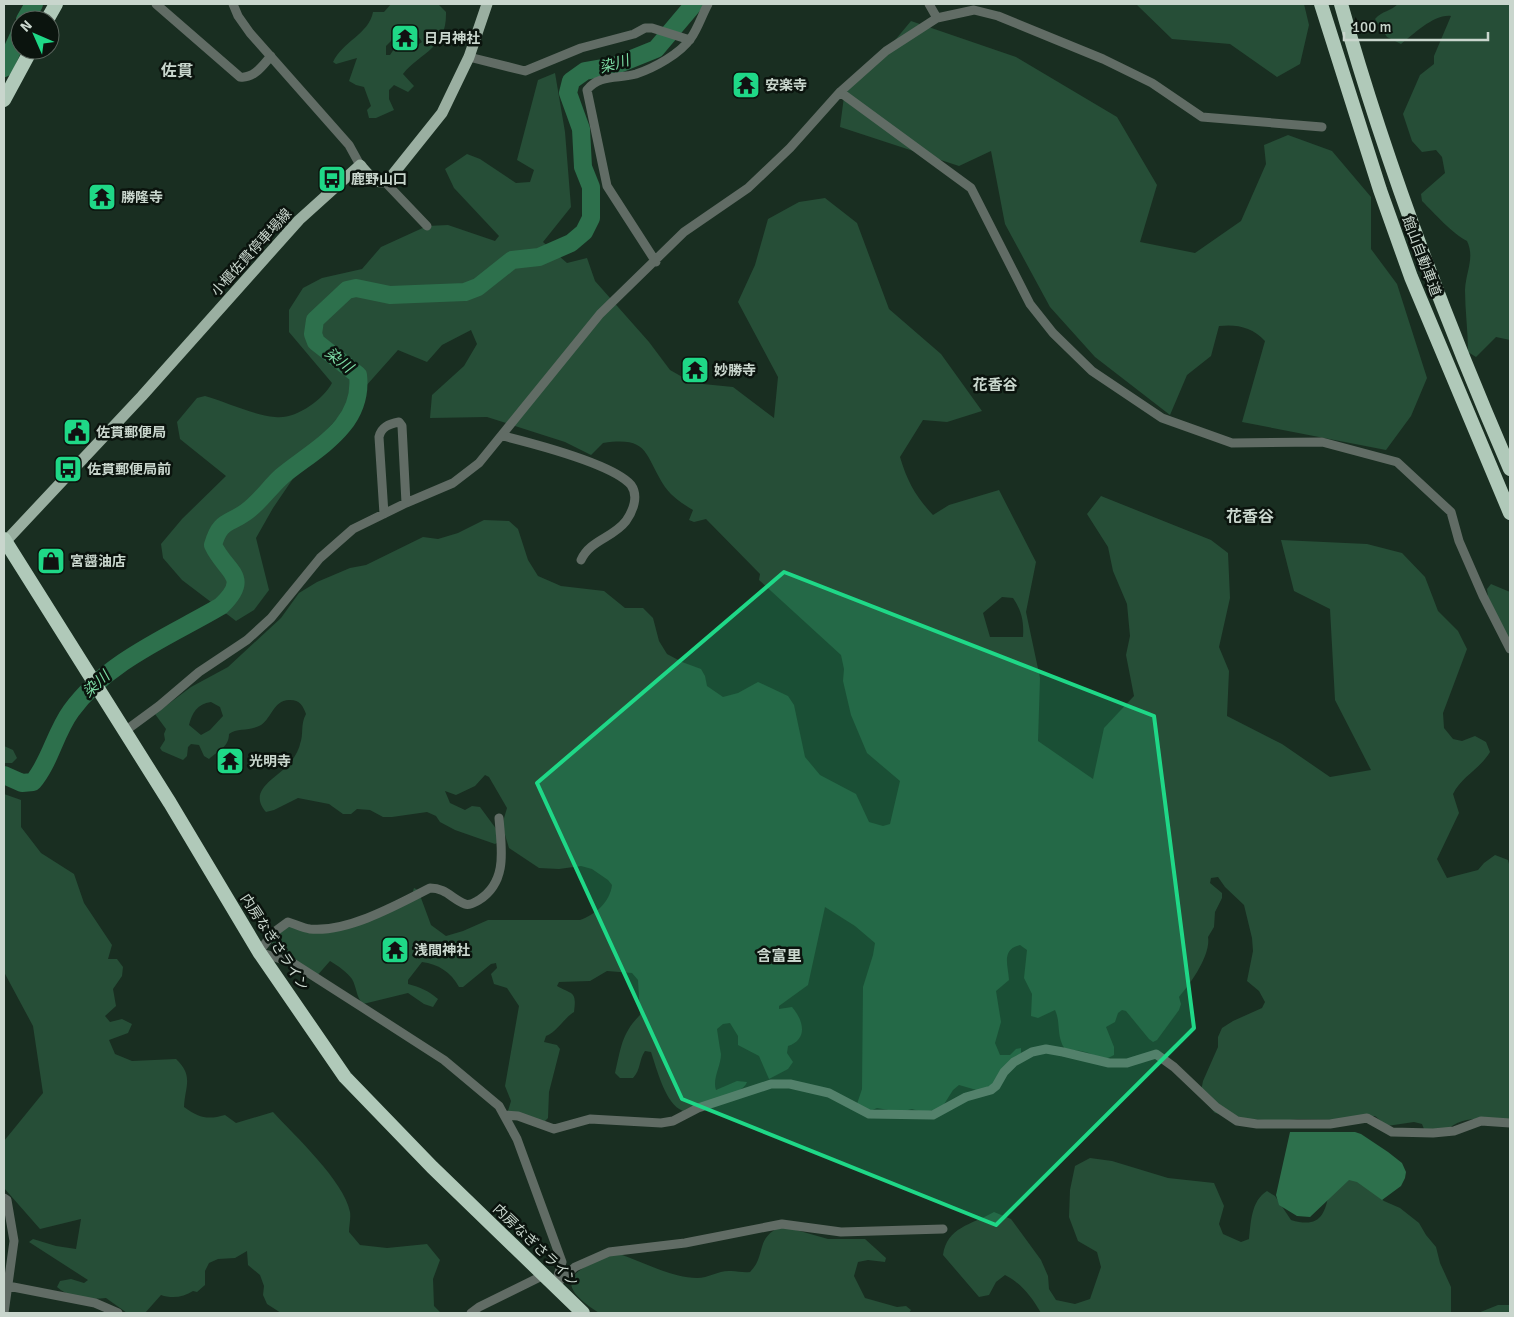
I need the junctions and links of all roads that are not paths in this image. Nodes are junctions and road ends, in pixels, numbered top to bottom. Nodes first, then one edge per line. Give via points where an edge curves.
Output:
1 (156, 4) edge
2 (233, 4) edge
3 (487, 4) edge
4 (708, 4) edge
5 (930, 4) edge
6 (1321, 4) edge
7 (1340, 4) edge
8 (937, 18) junction
9 (687, 39) junction
10 (271, 56) junction
11 (469, 57) junction
12 (26, 60) edge
13 (840, 92) junction
14 (4, 100) edge
15 (1322, 127) dead end
16 (360, 165) junction
17 (385, 182) junction
18 (427, 226) dead end
19 (656, 262) junction
20 (503, 436) junction
21 (1510, 469) edge
22 (406, 503) junction
23 (384, 514) junction
24 (1510, 514) edge
25 (4, 541) edge
26 (581, 560) dead end
27 (1510, 649) edge
28 (124, 731) junction
29 (499, 818) dead end
30 (259, 952) junction
31 (506, 1115) junction
32 (1510, 1123) edge
33 (4, 1198) edge
34 (943, 1229) dead end
35 (544, 1275) junction
36 (8, 1286) junction
37 (554, 1286) junction
38 (4, 1313) edge
39 (118, 1313) edge
40 (472, 1313) edge
41 (583, 1313) edge

1 - 10 street via 240,77 245,78 258,71
2 - 10 street via 238,16
3 - 11 main road
4 - 9 street
5 - 8 street
6 - 24 highway, 館山自動車道 via 1408,268
7 - 21 highway, 館山自動車道 via 1366,92 1427,269
8 - 13 street via 886,50
8 - 15 street via 974,10 998,16 1152,83 1202,117
9 - 11 street via 652,28 582,48 526,71
9 - 19 street via 671,56 652,67 636,74 598,80 587,90 607,186
10 - 16 street via 349,145
11 - 17 main road via 442,113
12 - 14 highway
13 - 19 street via 790,148 748,188 684,232
13 - 27 street via 970,188 1030,304 1092,371 1154,413 1232,444 1322,442 1397,462 1451,512 1459,541 1482,596
16 - 17 main road via 375,181
16 - 25 main road, 小櫃佐貫停車場線 via 299,220 142,396
17 - 18 street
19 - 20 street via 600,314
20 - 22 street via 479,463 452,483
20 - 26 street via 591,462 630,484 635,494 627,520 590,546
22 - 23 street
22 - 23 street via 402,426 399,422 385,427 379,437
23 - 28 street via 353,529 320,558 271,618
25 - 28 highway, 内房なぎさライン
28 - 30 highway, 内房なぎさライン
29 - 30 street via 503,844 501,865 490,890 472,904 466,905 439,888 430,888 339,926 311,929 288,922 273,933
30 - 31 street via 294,963 444,1060
30 - 35 highway, 内房なぎさライン via 352,1084
31 - 32 street via 554,1128 590,1119 661,1123 772,1084 790,1084 830,1093 869,1114 933,1115 966,1097 991,1090 1014,1062 1046,1049 1108,1063 1127,1063 1156,1054 1216,1107 1237,1121 1330,1124 1367,1118 1392,1132 1454,1131 1481,1120
31 - 37 street via 562,1262
33 - 36 street via 14,1241
34 - 37 street via 841,1232 782,1224 684,1243 609,1252 575,1267
35 - 37 highway, 内房なぎさライン
35 - 40 street
36 - 38 street
36 - 39 street via 95,1303
37 - 41 highway, 内房なぎさライン

